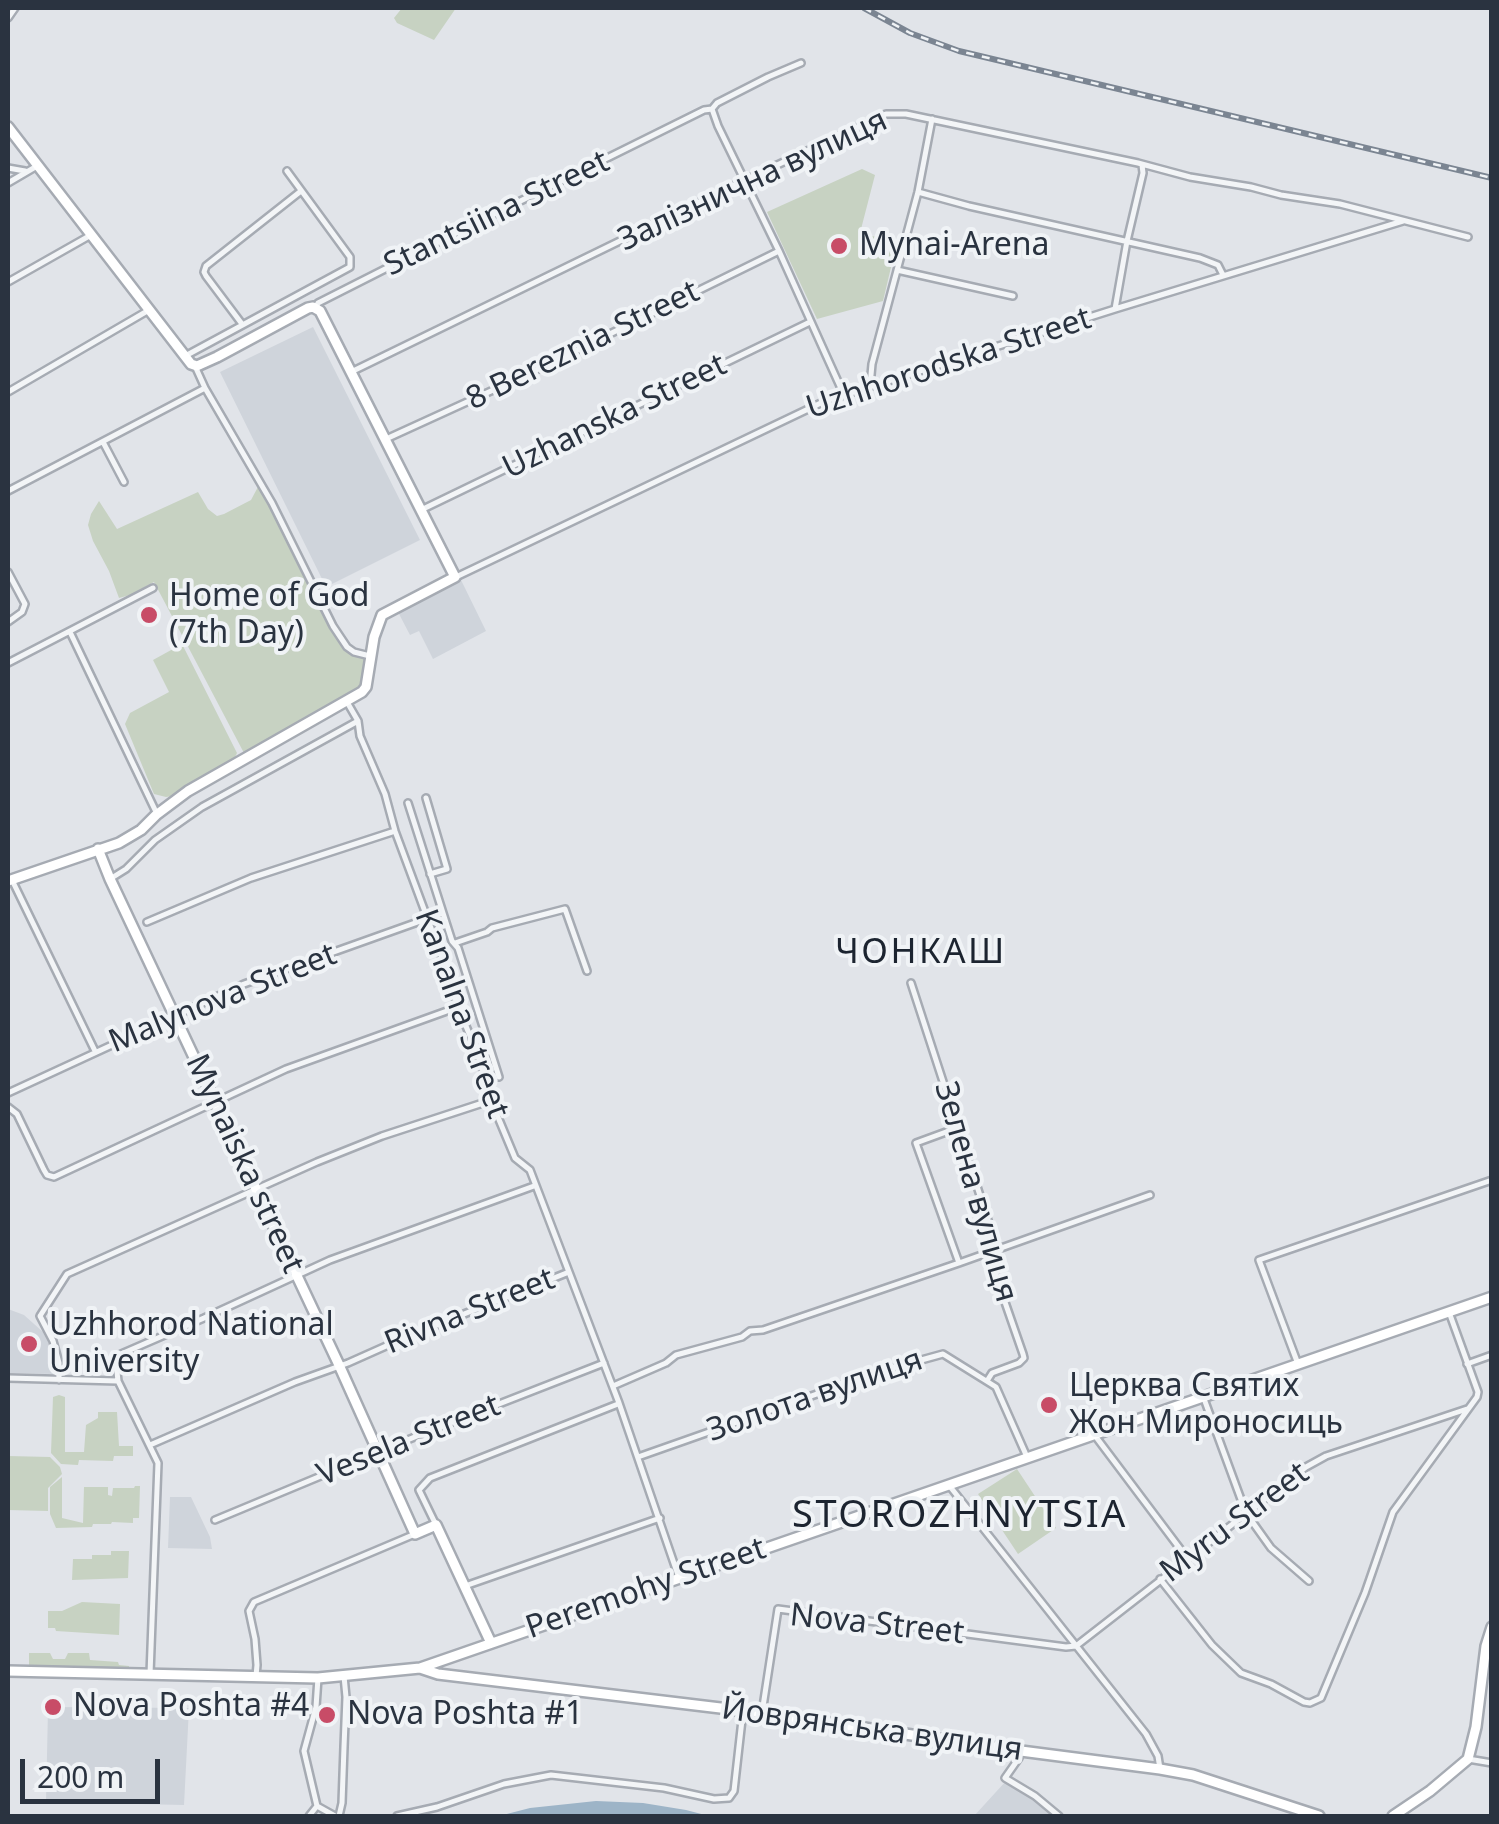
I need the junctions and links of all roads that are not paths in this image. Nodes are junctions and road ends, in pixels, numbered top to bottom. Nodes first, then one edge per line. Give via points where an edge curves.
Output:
1 (15, 8) edge
2 (8, 18) edge
3 (800, 63) dead end
4 (712, 108) junction
5 (932, 120) junction
6 (8, 127) edge
7 (1142, 165) junction
8 (8, 168) edge
9 (33, 169) junction
10 (287, 171) dead end
11 (745, 180) junction
12 (8, 183) edge
13 (302, 190) junction
14 (918, 192) junction
15 (1406, 220) junction
16 (91, 235) junction
17 (1468, 237) dead end
18 (1127, 242) junction
19 (779, 251) junction
20 (897, 270) junction
21 (1223, 276) junction
22 (8, 282) edge
23 (1013, 296) dead end
24 (316, 308) junction
25 (1115, 309) junction
26 (149, 310) junction
27 (810, 322) junction
28 (242, 324) junction
29 (184, 357) junction
30 (194, 366) junction
31 (351, 372) junction
32 (870, 386) junction
33 (204, 388) junction
34 (8, 392) edge
35 (844, 394) junction
36 (386, 440) junction
37 (102, 442) junction
38 (124, 482) dead end
39 (8, 491) edge
40 (420, 510) junction
41 (8, 572) edge
42 (455, 577) junction
43 (153, 588) dead end
44 (8, 622) edge
45 (70, 632) junction
46 (370, 656) junction
47 (8, 663) edge
48 (347, 702) junction
49 (358, 721) junction
50 (426, 798) dead end
51 (408, 803) dead end
52 (157, 814) junction
53 (395, 830) junction
54 (98, 849) junction
55 (430, 874) junction
56 (9, 877) edge
57 (110, 880) junction
58 (442, 913) junction
59 (428, 920) junction
60 (146, 922) dead end
61 (455, 943) junction
62 (587, 971) dead end
63 (911, 983) dead end
64 (458, 1007) junction
65 (176, 1016) junction
66 (95, 1052) junction
67 (499, 1077) dead end
68 (8, 1093) edge
69 (492, 1100) junction
70 (215, 1102) junction
71 (8, 1107) edge
72 (958, 1128) junction
73 (1492, 1180) edge
74 (535, 1186) junction
75 (256, 1189) junction
76 (1150, 1195) dead end
77 (997, 1248) junction
78 (960, 1264) junction
79 (569, 1272) junction
80 (297, 1276) junction
81 (1492, 1298) edge
82 (1449, 1312) junction
83 (1492, 1356) edge
84 (604, 1363) junction
85 (1298, 1364) junction
86 (1468, 1364) junction
87 (340, 1365) junction
88 (8, 1378) edge
89 (59, 1380) junction
90 (987, 1380) junction
91 (118, 1381) junction
92 (612, 1386) junction
93 (1203, 1396) junction
94 (619, 1403) junction
95 (1466, 1409) junction
96 (1094, 1434) junction
97 (150, 1445) junction
98 (379, 1452) junction
99 (638, 1457) junction
100 (1028, 1457) junction
101 (948, 1484) junction
102 (1246, 1513) junction
103 (660, 1518) junction
104 (215, 1520) dead end
105 (436, 1525) junction
106 (415, 1534) junction
107 (1187, 1558) junction
108 (679, 1578) junction
109 (1160, 1579) junction
110 (1309, 1581) dead end
111 (464, 1586) junction
112 (1492, 1627) edge
113 (491, 1643) junction
114 (1076, 1646) junction
115 (420, 1668) junction
116 (8, 1671) edge
117 (150, 1674) junction
118 (256, 1676) junction
119 (344, 1676) junction
120 (318, 1678) junction
121 (742, 1711) junction
122 (762, 1714) junction
123 (1021, 1751) junction
124 (1468, 1759) junction
125 (1492, 1762) edge
126 (1160, 1768) junction
127 (318, 1806) junction
128 (309, 1816) edge
129 (337, 1816) edge
130 (397, 1816) edge
131 (1059, 1816) edge
132 (1320, 1816) edge
133 (1393, 1816) edge

1 - 2 street
3 - 4 street, Stantsiina Street
4 - 11 street
4 - 24 street, Stantsiina Street
5 - 7 street, Залізнична вулиця
5 - 11 street, Залізнична вулиця via 886,114
5 - 14 street
6 - 9 street
7 - 15 street, Залізнична вулиця
7 - 18 street
8 - 9 street
9 - 12 street
9 - 16 street
10 - 13 street
11 - 19 street
11 - 31 street, Залізнична вулиця
13 - 28 street via 206,266 206,276
13 - 28 street via 350,257 350,268
14 - 18 street
14 - 20 street
15 - 17 street, Залізнична вулиця
15 - 21 street, Uzhhorodska Street
16 - 22 street
16 - 26 street
18 - 21 street via 1210,262
18 - 25 street
19 - 27 street
19 - 36 street, 8 Bereznia Street
20 - 23 street
20 - 32 street
21 - 25 street, Uzhhorodska Street
24 - 30 street, Stantsiina Street
24 - 31 street
25 - 32 street, Uzhhorodska Street
26 - 29 street
26 - 34 street
27 - 35 street
27 - 40 street, Uzhanska Street
28 - 29 street
29 - 30 street
30 - 33 street
31 - 36 street
32 - 35 street, Uzhhorodska Street
33 - 37 street
33 - 46 street via 333,626 354,652
35 - 42 street, Uzhhorodska Street
36 - 40 street
37 - 38 street
37 - 39 street
40 - 42 street
41 - 44 street via 25,604
42 - 46 street via 382,615
43 - 45 street
45 - 47 street
45 - 52 street
46 - 48 street via 366,687
48 - 49 street, Kanalna Street
48 - 52 street
49 - 53 street, Kanalna Street
49 - 57 street via 202,807
50 - 55 street via 447,869
51 - 55 street
52 - 54 street via 127,839
53 - 59 street, Kanalna Street
53 - 60 street
54 - 56 street
54 - 57 street, Mynaiska street
55 - 58 street
56 - 66 street
57 - 65 street, Mynaiska street
58 - 59 street, Malynova Street
58 - 61 street
59 - 64 street, Kanalna Street
59 - 65 street, Malynova Street via 244,984
61 - 62 street via 566,909
61 - 67 street
63 - 72 street, Зелена вулиця
64 - 69 street, Kanalna Street
64 - 70 street
65 - 66 street, Malynova Street
65 - 70 street, Mynaiska street
66 - 68 street, Malynova Street
69 - 74 street, Kanalna Street
69 - 75 street via 382,1136
70 - 71 street via 54,1177
70 - 75 street, Mynaiska street
72 - 77 street, Зелена вулиця
72 - 78 street via 916,1144
73 - 85 street via 1258,1260
74 - 79 street, Kanalna Street
74 - 80 street
75 - 80 street, Mynaiska street
75 - 89 street via 68,1274 40,1316 53,1341
76 - 77 street
77 - 78 street
77 - 90 street, Зелена вулиця via 990,1258 1024,1358
78 - 92 street via 676,1355
79 - 84 street, Kanalna Street
79 - 87 street, Rivna Street
80 - 87 street, Mynaiska street
80 - 91 street via 120,1354
81 - 82 street, Peremohy Street
82 - 85 street, Peremohy Street
82 - 86 street
83 - 86 street
84 - 92 street, Kanalna Street
84 - 98 street, Vesela Street
85 - 93 street, Peremohy Street
86 - 95 street via 1478,1392
87 - 97 street, Rivna Street
87 - 98 street, Mynaiska street
88 - 89 street
89 - 91 street
90 - 99 street, Золота вулиця via 943,1354
90 - 100 street via 996,1386
91 - 97 street
92 - 94 street, Kanalna Street
93 - 96 street, Peremohy Street
93 - 102 street
94 - 99 street, Kanalna Street
94 - 105 street via 430,1478 420,1490
95 - 102 street, Myru Street via 1326,1456
95 - 109 street via 1393,1512 1316,1701 1304,1702 1241,1674
96 - 100 street, Peremohy Street
96 - 107 street
97 - 117 street via 158,1463
98 - 104 street, Vesela Street
98 - 106 street, Mynaiska street
99 - 103 street, Kanalna Street
100 - 101 street, Peremohy Street
101 - 108 street, Peremohy Street
101 - 114 street
102 - 107 street, Myru Street
102 - 110 street via 1271,1548
103 - 108 street, Kanalna Street
103 - 111 street
105 - 106 street
105 - 111 street, Peremohy Street
106 - 118 street via 254,1602 249,1611
107 - 109 street, Myru Street
108 - 113 street, Peremohy Street
109 - 114 street, Myru Street
111 - 113 street, Peremohy Street
112 - 124 street
113 - 115 street, Peremohy Street
114 - 122 street, Nova Street via 778,1609
114 - 126 street via 1146,1734
115 - 119 street, Peremohy Street
115 - 121 street, Йоврянська вулиця
116 - 117 street, Peremohy Street
117 - 118 street, Peremohy Street
118 - 120 street, Peremohy Street
119 - 120 street, Peremohy Street
119 - 129 street
120 - 127 street via 304,1751
121 - 122 street, Йоврянська вулиця
121 - 130 street via 729,1798 552,1775
122 - 123 street, Йоврянська вулиця
123 - 126 street, Йоврянська вулиця
123 - 131 street via 1006,1778
124 - 125 street
124 - 133 street
126 - 132 street, Йоврянська вулиця
127 - 128 street
127 - 129 street

